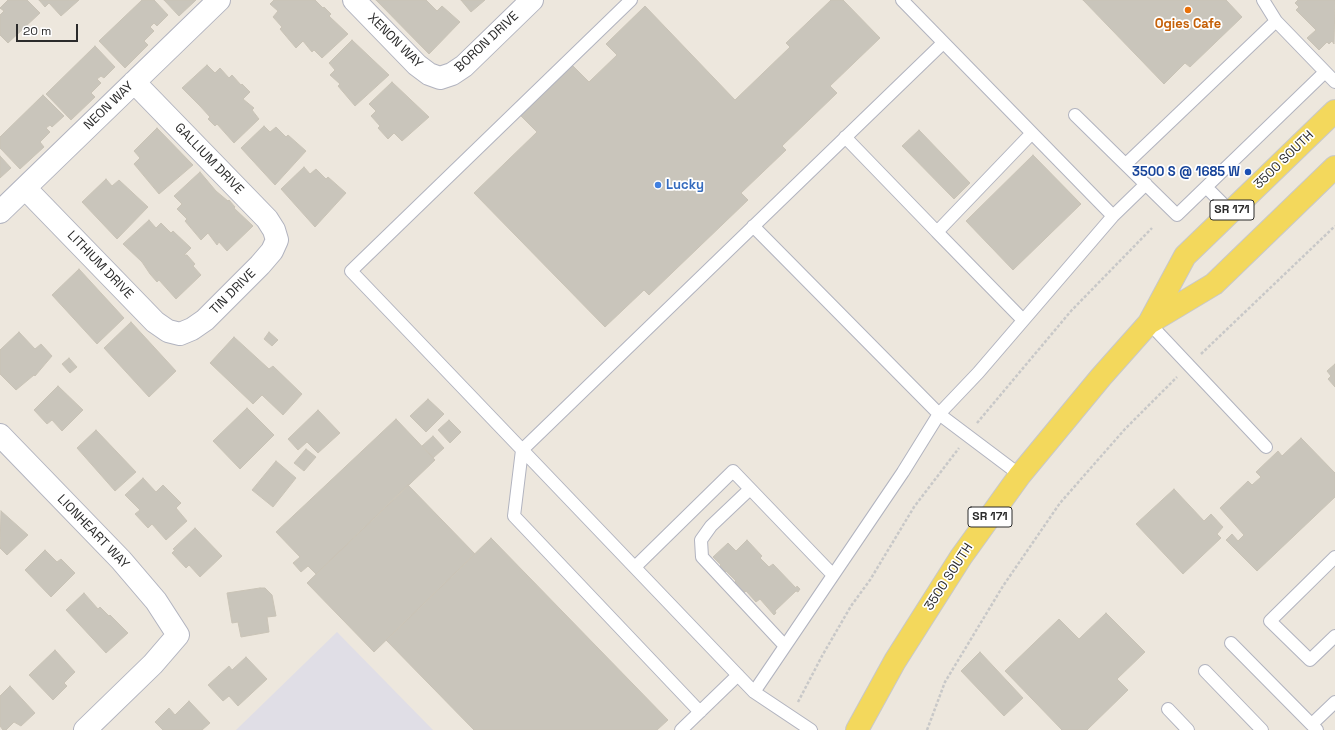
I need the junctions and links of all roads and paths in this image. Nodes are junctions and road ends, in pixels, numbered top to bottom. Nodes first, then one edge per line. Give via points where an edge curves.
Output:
1 (219, 0) edge
2 (354, 0) edge
3 (532, 0) edge
4 (631, 0) edge
5 (902, 0) edge
6 (1263, 0) edge
7 (1276, 21) junction
8 (943, 43) junction
9 (1325, 72) junction
10 (440, 78) joint
11 (134, 82) junction
12 (1335, 82) edge
13 (1335, 111) edge
14 (1075, 115) dead end
15 (1032, 133) junction
16 (845, 137) junction
17 (1126, 164) junction
18 (1335, 167) edge
19 (1146, 184) junction
20 (1206, 187) junction
21 (25, 188) junction
22 (0, 212) edge
23 (1230, 212) junction
24 (1113, 216) junction
25 (753, 226) junction
26 (1335, 226) edge
27 (1152, 228) dead end
28 (936, 232) junction
29 (277, 240) joint
30 (1023, 320) junction
31 (1149, 323) junction
32 (180, 334) joint
33 (1189, 365) junction
34 (939, 414) junction
35 (0, 435) edge
36 (968, 436) junction
37 (1266, 447) dead end
38 (522, 450) junction
39 (1020, 475) junction
40 (750, 489) junction
41 (1335, 557) edge
42 (635, 567) junction
43 (833, 575) junction
44 (1335, 636) edge
45 (1231, 643) dead end
46 (785, 646) junction
47 (1205, 671) dead end
48 (738, 675) junction
49 (754, 692) junction
50 (1335, 702) edge
51 (1168, 709) dead end
52 (700, 712) junction
53 (790, 716) junction
54 (1314, 727) edge
55 (85, 730) edge
56 (681, 730) edge
57 (811, 730) edge
58 (857, 730) edge
59 (927, 730) edge
60 (1188, 730) edge
61 (1262, 730) edge

1 - 11 street, NEON WAY
2 - 10 street, XENON WAY via 417,65
3 - 10 street, BORON DRIVE via 464,66
4 - 38 lane via 351,272
5 - 8 lane
6 - 7 lane
7 - 9 lane
7 - 17 lane
8 - 15 lane
8 - 16 lane
9 - 12 lane
9 - 20 lane
11 - 21 street, NEON WAY
11 - 29 street, GALLIUM DRIVE via 267,220
13 - 23 main road, 3500 SOUTH / SR 171
14 - 17 lane
15 - 24 lane
15 - 28 lane
16 - 25 lane
16 - 28 lane
17 - 19 lane
18 - 31 main road, 3500 SOUTH / SR 171 via 1214,284
19 - 20 lane via 1177,215
19 - 24 lane
20 - 23 lane
21 - 22 street, NEON WAY
21 - 32 street, LITHIUM DRIVE via 155,322 168,331
23 - 31 main road, 3500 SOUTH / SR 171 via 1185,256
24 - 30 lane
25 - 34 lane
25 - 38 lane
26 - 33 path
27 - 36 path via 1071,311
28 - 30 lane
29 - 32 street, TIN DRIVE via 272,251 260,265 205,320
30 - 34 lane
31 - 33 lane
31 - 39 main road, 3500 SOUTH / SR 171
33 - 37 lane
33 - 59 path via 1125,429 1060,503 1004,586 945,682
34 - 36 lane
34 - 43 lane
35 - 55 street, LIONHEART WAY via 121,560 156,601 178,635 153,664
36 - 39 lane
36 - 53 path via 914,507 870,580 851,606
38 - 42 lane
38 - 52 lane via 514,516
39 - 58 main road, 3500 SOUTH / SR 171 via 961,557 895,661
40 - 42 lane via 733,471
40 - 43 lane
40 - 46 lane via 711,526 701,540 702,557
41 - 44 lane via 1270,621 1310,660
42 - 48 lane
43 - 46 lane
45 - 54 lane
46 - 49 lane
47 - 61 lane
48 - 49 lane
48 - 52 lane
49 - 53 lane
50 - 54 lane
51 - 60 lane
52 - 56 lane
53 - 57 lane

